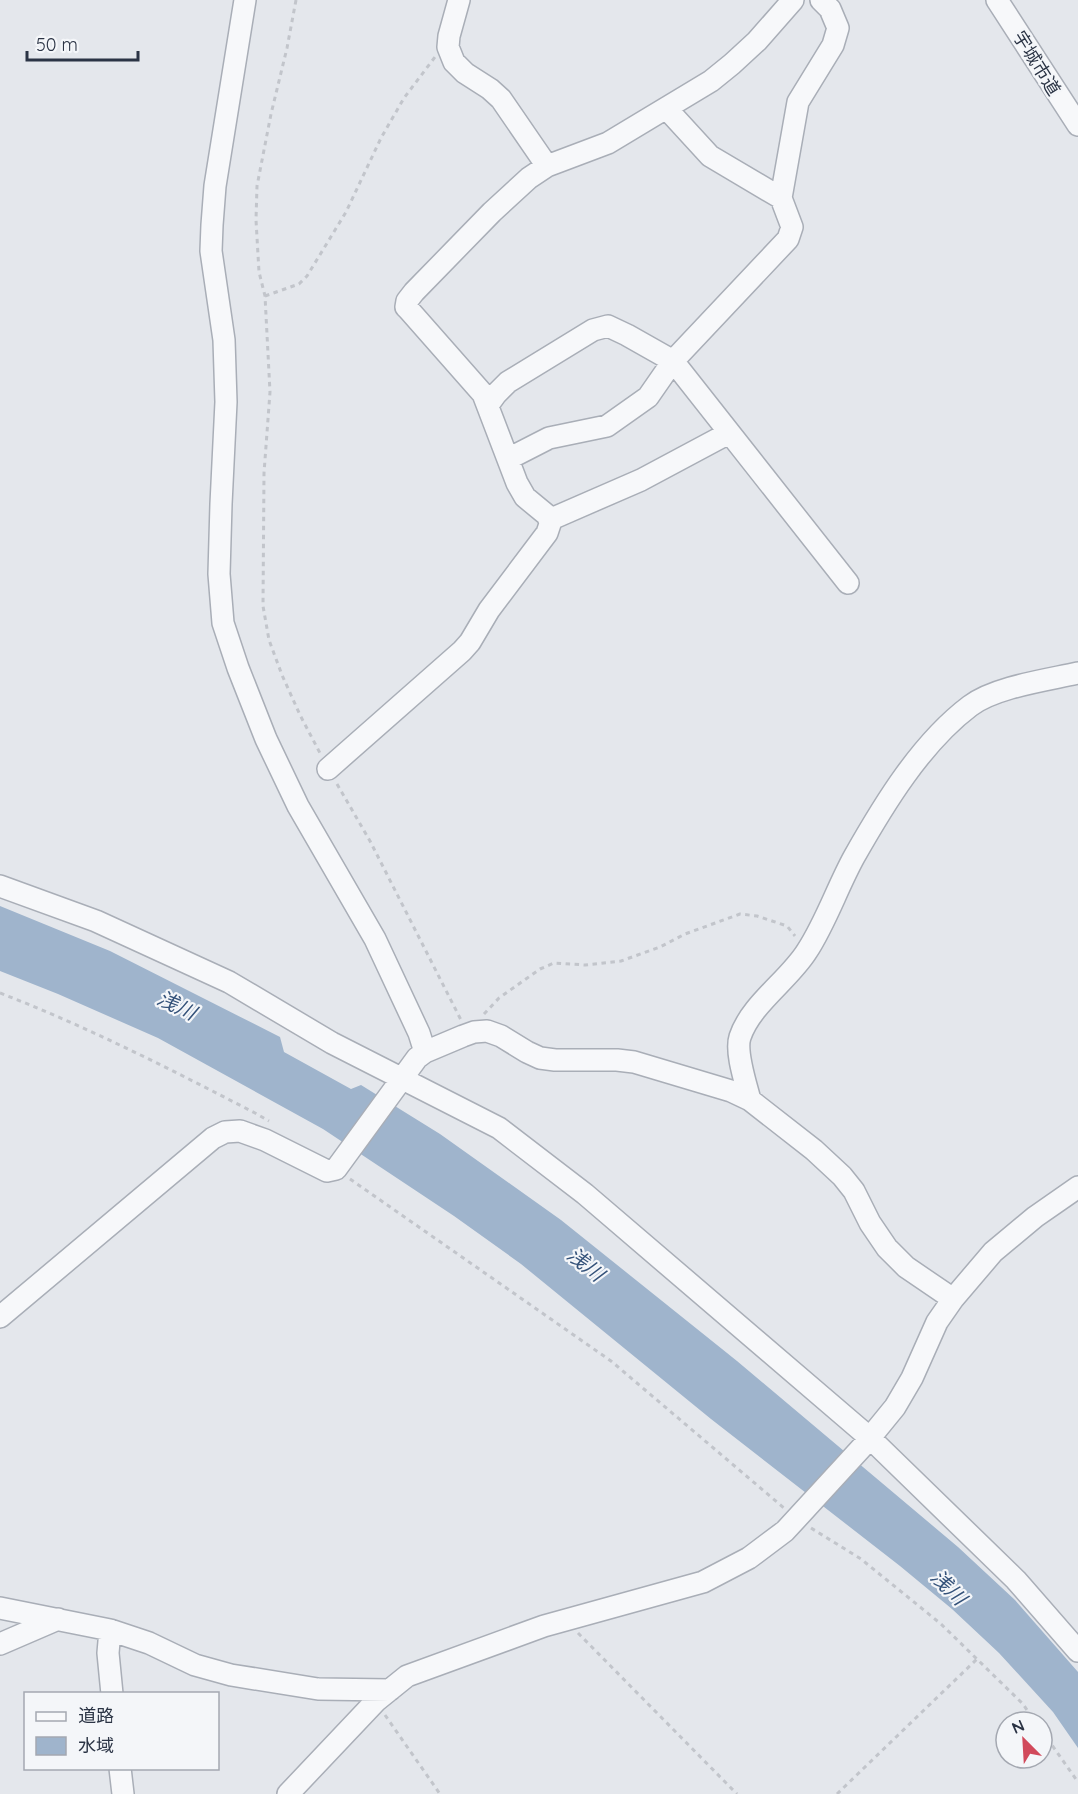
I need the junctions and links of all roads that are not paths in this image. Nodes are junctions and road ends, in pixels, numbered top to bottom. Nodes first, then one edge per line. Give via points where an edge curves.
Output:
1 (245, 0) edge
2 (459, 0) edge
3 (792, 0) edge
4 (821, 0) edge
5 (997, 0) edge
6 (666, 108) junction
7 (1078, 125) edge
8 (547, 165) junction
9 (781, 198) junction
10 (672, 362) junction
11 (488, 405) junction
12 (729, 433) junction
13 (508, 459) junction
14 (549, 520) junction
15 (848, 583) dead end
16 (1078, 673) edge
17 (328, 769) road end
18 (0, 886) edge
19 (425, 1052) junction
20 (400, 1082) junction
21 (750, 1100) junction
22 (1078, 1187) edge
23 (953, 1299) junction
24 (0, 1317) edge
25 (867, 1442) junction
26 (0, 1608) edge
27 (58, 1619) junction
28 (110, 1630) junction
29 (0, 1644) edge
30 (1078, 1651) edge
31 (112, 1692) edge
32 (383, 1695) junction
33 (120, 1770) edge
34 (123, 1794) edge
35 (288, 1794) edge

1 - 19 street via 215,186 211,251 224,340 226,402 219,574 223,623 266,739 298,806 375,939
2 - 8 street via 448,47 454,62 501,99
3 - 6 street via 732,64
4 - 9 street via 830,9 838,28 833,45 798,102
5 - 7 street, 宇城市道
6 - 8 street via 608,143
6 - 9 street via 710,156
8 - 11 street via 492,212 407,301 406,307 483,394
9 - 10 street via 792,227 788,239
10 - 11 street via 608,326 593,330 508,382
10 - 12 street
10 - 13 street via 648,397 607,426 549,438
11 - 13 street
12 - 14 street via 641,480
12 - 15 street
13 - 14 street via 525,497
14 - 17 street via 547,533 470,642
16 - 21 street via 1025,684 972,704 941,731 906,772 860,848 807,952 752,1016 740,1038 740,1058
18 - 20 street via 96,921 229,982
19 - 20 street
19 - 21 street via 487,1031 540,1058 634,1062
20 - 24 street via 339,1163 327,1171 240,1131 213,1137
20 - 25 street via 499,1128 585,1194
21 - 23 street via 842,1176 887,1248 906,1267
22 - 23 street via 993,1252
23 - 25 street via 937,1322 895,1407
25 - 30 street via 1016,1580
25 - 32 street via 785,1531 749,1558 703,1582 543,1626 417,1672
26 - 27 street
27 - 28 street
27 - 29 street
28 - 31 street
28 - 32 street via 195,1665 231,1675
32 - 35 street
33 - 34 street

